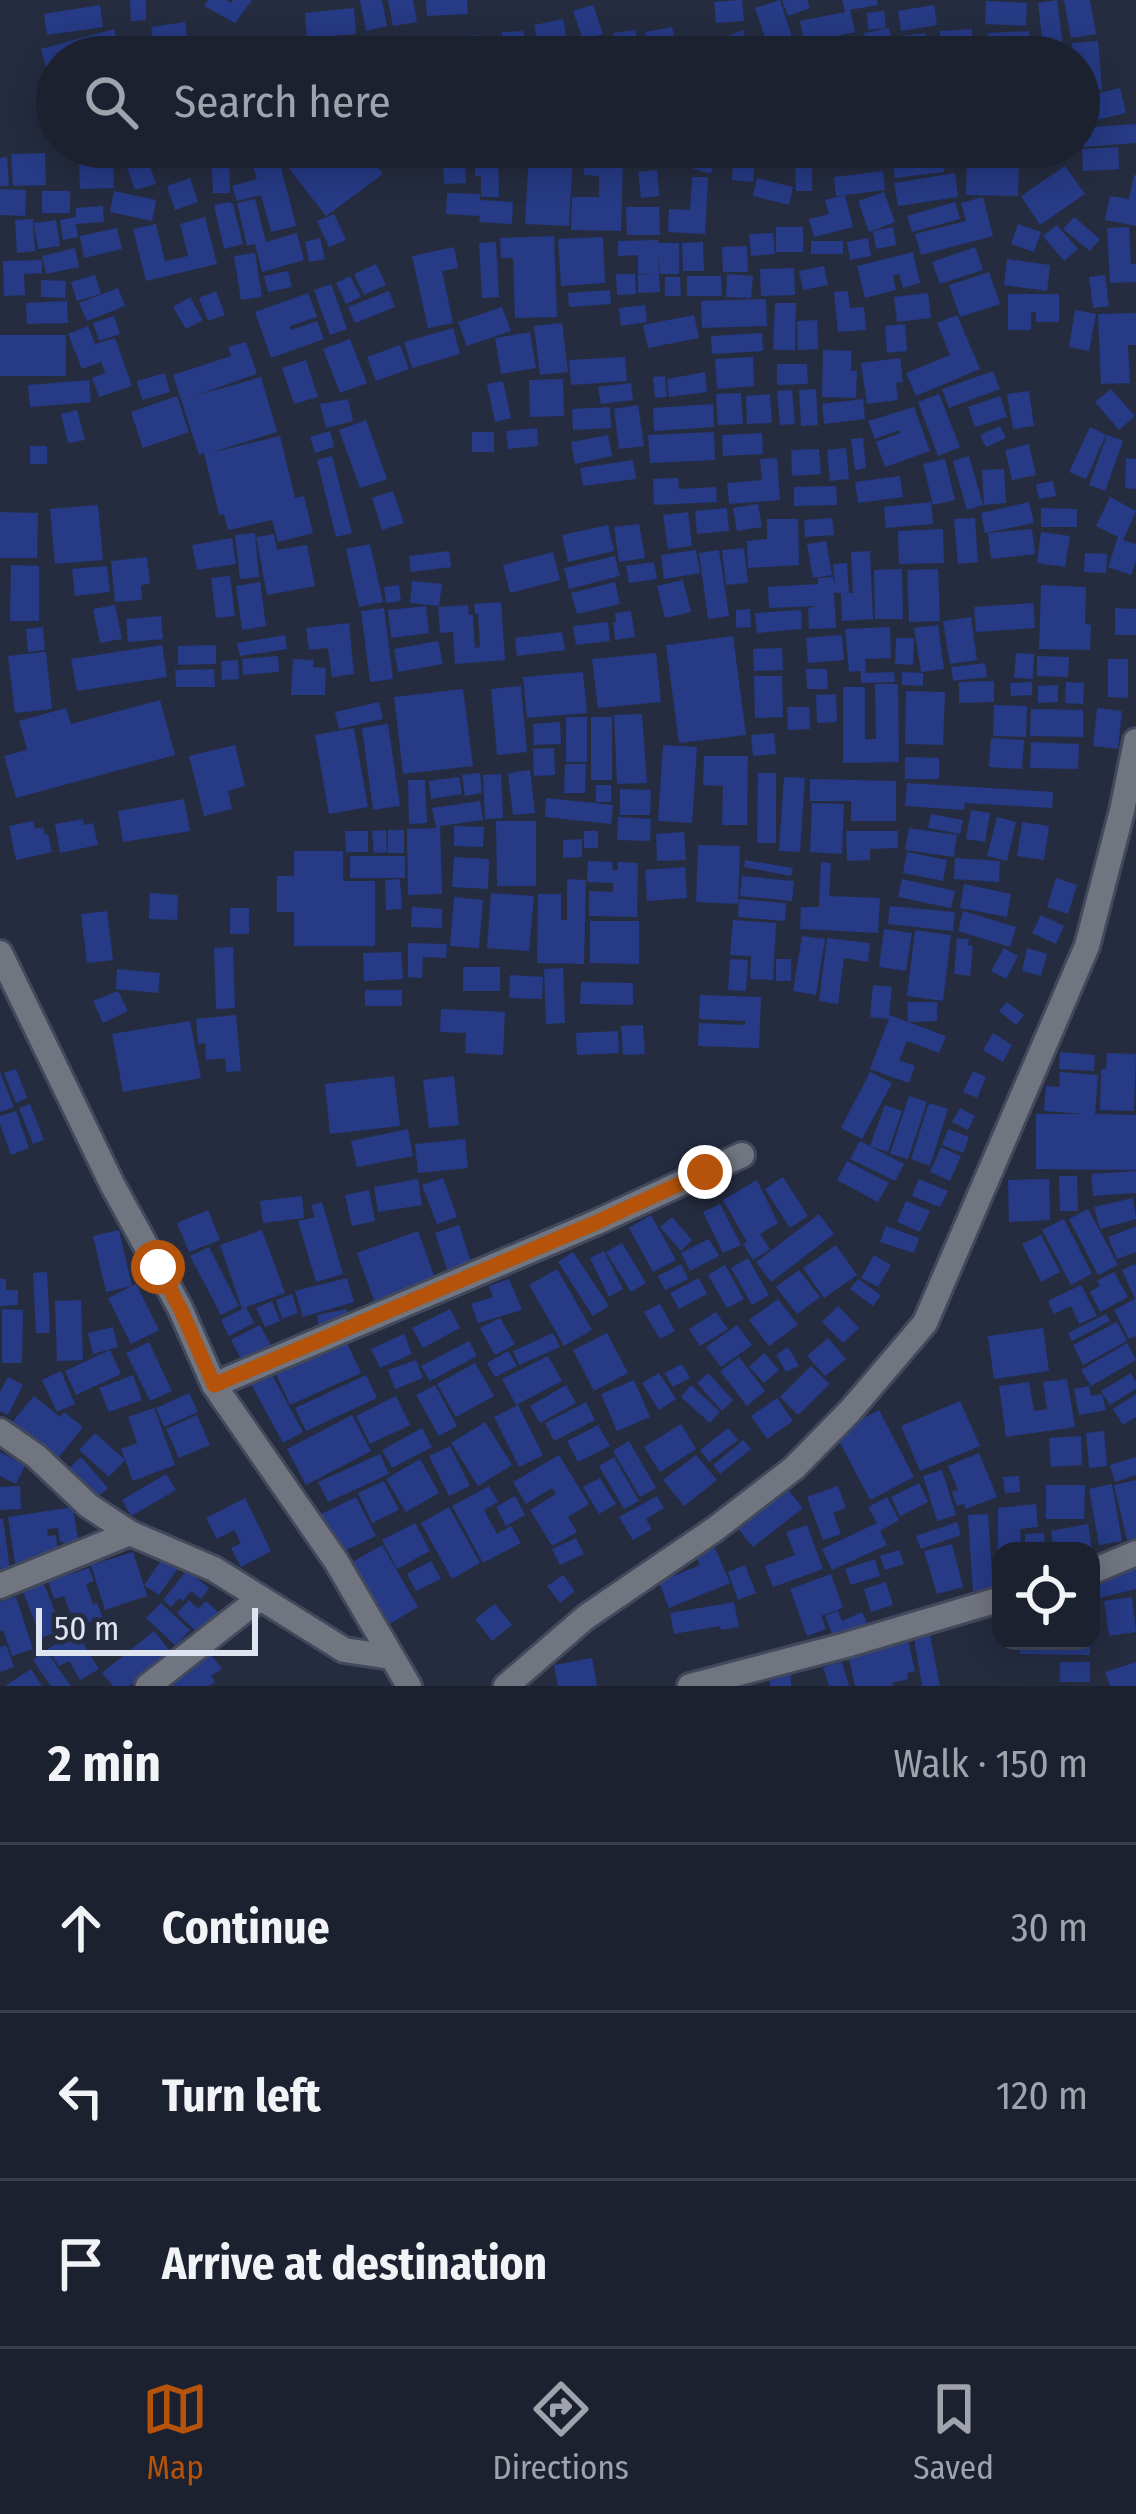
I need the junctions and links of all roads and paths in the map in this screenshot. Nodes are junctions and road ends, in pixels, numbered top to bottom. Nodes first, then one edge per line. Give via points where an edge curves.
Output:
1 (1136, 741) edge
2 (0, 953) edge
3 (742, 1155) dead end
4 (214, 1385) junction
5 (0, 1431) edge
6 (130, 1533) junction
7 (1136, 1553) edge
8 (1100, 1568) edge
9 (0, 1586) edge
10 (260, 1598) junction
11 (992, 1602) edge
12 (392, 1657) junction
13 (148, 1686) edge
14 (409, 1686) edge
15 (506, 1686) edge
16 (691, 1686) edge

1 - 15 street via 1087,946 925,1323 794,1468 586,1617
2 - 4 street
3 - 4 street
4 - 12 street
5 - 6 street
6 - 9 street
6 - 10 street
7 - 8 street
10 - 12 street via 344,1650
10 - 13 street
11 - 16 street
12 - 14 street

